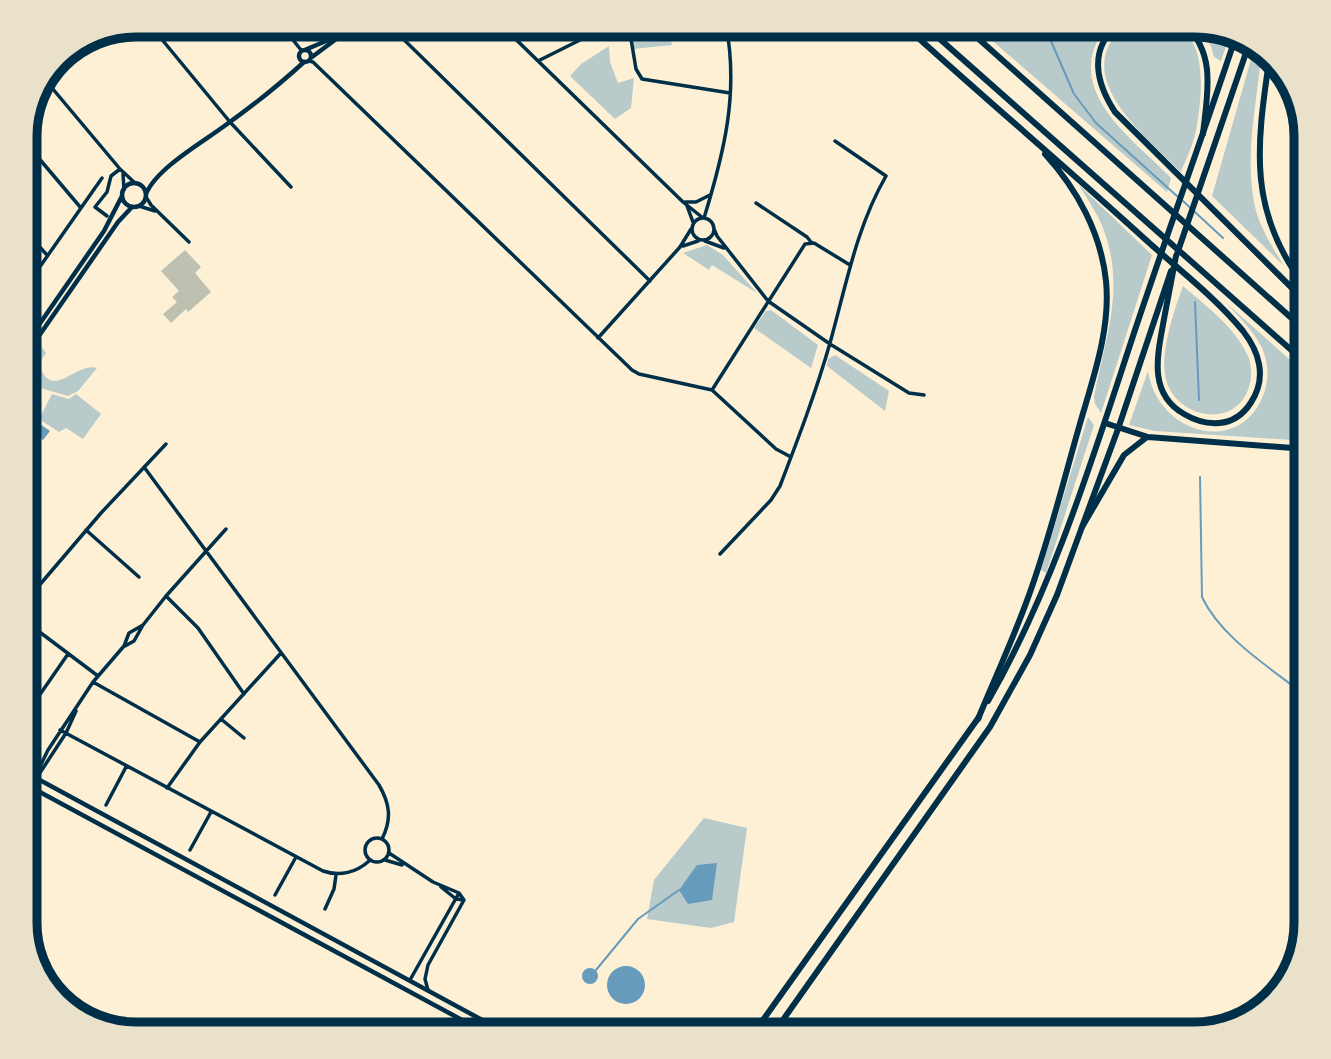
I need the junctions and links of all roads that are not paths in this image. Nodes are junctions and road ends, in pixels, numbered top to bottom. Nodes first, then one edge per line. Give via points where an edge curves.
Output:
1 (161, 37) edge
2 (292, 37) edge
3 (402, 37) edge
4 (514, 37) edge
5 (585, 37) edge
6 (630, 37) edge
7 (727, 37) edge
8 (919, 37) edge
9 (939, 37) edge
10 (978, 37) edge
11 (1107, 37) edge
12 (1196, 37) edge
13 (335, 38) joint
14 (1233, 44) edge
15 (304, 50) junction
16 (1247, 51) edge
17 (306, 60) junction
18 (538, 61) junction
19 (1268, 68) edge
20 (970, 83) junction
21 (50, 86) edge
22 (730, 93) junction
23 (230, 122) junction
24 (1203, 134) junction
25 (835, 141) dead end
26 (37, 156) edge
27 (121, 171) junction
28 (102, 178) dead end
29 (155, 180) junction
30 (138, 184) junction
31 (291, 187) dead end
32 (123, 193) junction
33 (712, 193) junction
34 (146, 195) junction
35 (683, 202) junction
36 (756, 203) dead end
37 (135, 206) junction
38 (81, 208) junction
39 (160, 213) junction
40 (107, 216) dead end
41 (703, 218) junction
42 (693, 223) junction
43 (691, 229) junction
44 (714, 229) junction
45 (701, 240) junction
46 (189, 242) dead end
47 (811, 242) junction
48 (37, 244) edge
49 (680, 247) junction
50 (729, 251) junction
51 (48, 255) junction
52 (1176, 256) junction
53 (850, 265) junction
54 (1294, 268) edge
55 (37, 271) edge
56 (650, 281) junction
57 (1294, 289) edge
58 (768, 301) junction
59 (1294, 319) edge
60 (37, 328) edge
61 (598, 338) junction
62 (37, 339) edge
63 (830, 344) junction
64 (1294, 351) edge
65 (712, 390) junction
66 (925, 395) dead end
67 (1105, 423) junction
68 (1118, 429) junction
69 (1148, 437) junction
70 (166, 444) dead end
71 (1294, 448) edge
72 (791, 457) junction
73 (144, 467) junction
74 (1082, 527) junction
75 (226, 529) dead end
76 (86, 530) junction
77 (207, 551) junction
78 (720, 554) dead end
79 (139, 577) dead end
80 (37, 588) edge
81 (166, 596) junction
82 (143, 625) junction
83 (37, 630) edge
84 (124, 646) junction
85 (281, 652) junction
86 (68, 654) junction
87 (97, 676) junction
88 (93, 682) junction
89 (244, 694) junction
90 (37, 699) edge
91 (79, 705) junction
92 (221, 719) junction
93 (978, 719) junction
94 (60, 730) junction
95 (66, 733) junction
96 (244, 738) dead end
97 (200, 742) junction
98 (127, 766) junction
99 (37, 774) edge
100 (37, 775) edge
101 (37, 779) edge
102 (167, 788) junction
103 (37, 790) edge
104 (106, 805) dead end
105 (211, 811) junction
106 (383, 839) junction
107 (190, 850) dead end
108 (389, 853) junction
109 (296, 857) junction
110 (369, 860) junction
111 (385, 860) junction
112 (407, 867) junction
113 (336, 874) junction
114 (433, 882) junction
115 (459, 893) junction
116 (275, 895) dead end
117 (456, 899) junction
118 (464, 900) junction
119 (325, 909) dead end
120 (410, 980) junction
121 (428, 990) junction
122 (466, 1022) edge
123 (486, 1022) edge
124 (762, 1022) edge
125 (781, 1022) edge

1 - 23 street
2 - 15 street
3 - 56 street
4 - 18 street
5 - 18 street
6 - 22 street via 642,79
7 - 22 street
8 - 20 main road
9 - 64 main road
10 - 59 main road
11 - 57 main road via 1097,63 1101,88 1115,112
12 - 24 main road via 1207,62
13 - 15 street
13 - 17 street
14 - 24 main road
15 - 17 street
15 - 17 street via 311,52
16 - 52 main road
17 - 23 street
17 - 61 street
18 - 35 street
19 - 54 main road via 1258,163 1264,205
20 - 52 main road via 1094,192 1243,331 1255,352 1258,385 1250,404 1224,423 1200,422 1178,411 1162,393 1156,371 1166,311
20 - 93 main road via 1046,155 1076,195 1101,251 1107,284 1093,375 1040,562
21 - 27 street
22 - 33 street via 726,140
23 - 29 street
23 - 31 street
24 - 67 main road
25 - 53 street via 886,176 871,203
26 - 38 street
27 - 30 street
27 - 32 street
27 - 40 street via 111,176 107,192 95,207
28 - 38 street
29 - 30 street
29 - 34 street
30 - 32 street via 127,186
30 - 34 street
32 - 37 street via 126,204
32 - 60 street via 104,231
33 - 35 street via 696,202
33 - 41 street
34 - 37 street
34 - 39 street
35 - 41 street
35 - 42 street
36 - 47 street
37 - 39 street
37 - 62 street via 118,222
38 - 51 street
39 - 46 street
41 - 42 street
41 - 44 street
42 - 43 street
43 - 45 street
43 - 49 street
44 - 45 street via 710,238
44 - 50 street
45 - 49 street
45 - 50 street
47 - 53 street
47 - 58 street via 805,244
48 - 51 street
49 - 56 street
50 - 58 street
51 - 55 street
52 - 68 main road
53 - 63 street
56 - 61 street
58 - 63 street
58 - 65 street
61 - 65 street via 635,373
63 - 66 street via 909,393
63 - 72 street
65 - 72 street via 776,449
67 - 68 main road
67 - 93 main road via 1044,590
68 - 69 main road
68 - 74 main road
69 - 71 main road
69 - 74 main road via 1124,455
70 - 73 street
72 - 78 street via 772,500
73 - 76 street
73 - 77 street
74 - 125 main road via 1057,595 1012,691
75 - 77 street
76 - 79 street
76 - 80 street
77 - 81 street
77 - 85 street
81 - 82 street
81 - 89 street via 198,628
82 - 84 street via 134,641
82 - 84 street via 129,633
83 - 86 street
84 - 87 street
85 - 89 street
85 - 106 street via 384,794 389,820
86 - 87 street
86 - 90 street
87 - 88 street
88 - 91 street
88 - 97 street
89 - 92 street
91 - 94 street
91 - 95 street
92 - 96 street
92 - 97 street
93 - 124 main road
94 - 95 street
94 - 99 street
95 - 98 street
95 - 100 street
97 - 102 street
98 - 102 street
98 - 104 street
101 - 120 street
102 - 105 street
103 - 122 street
105 - 107 street
105 - 109 street
106 - 108 street
106 - 110 street via 373,838 366,845
108 - 111 street
108 - 112 street
109 - 113 street
109 - 116 street
110 - 111 street
110 - 113 street via 358,869
111 - 112 street
112 - 114 street
113 - 119 street
114 - 115 street
114 - 117 street
115 - 117 street
115 - 118 street
117 - 118 street
117 - 120 street
118 - 121 street via 428,965
120 - 121 street
121 - 123 street

